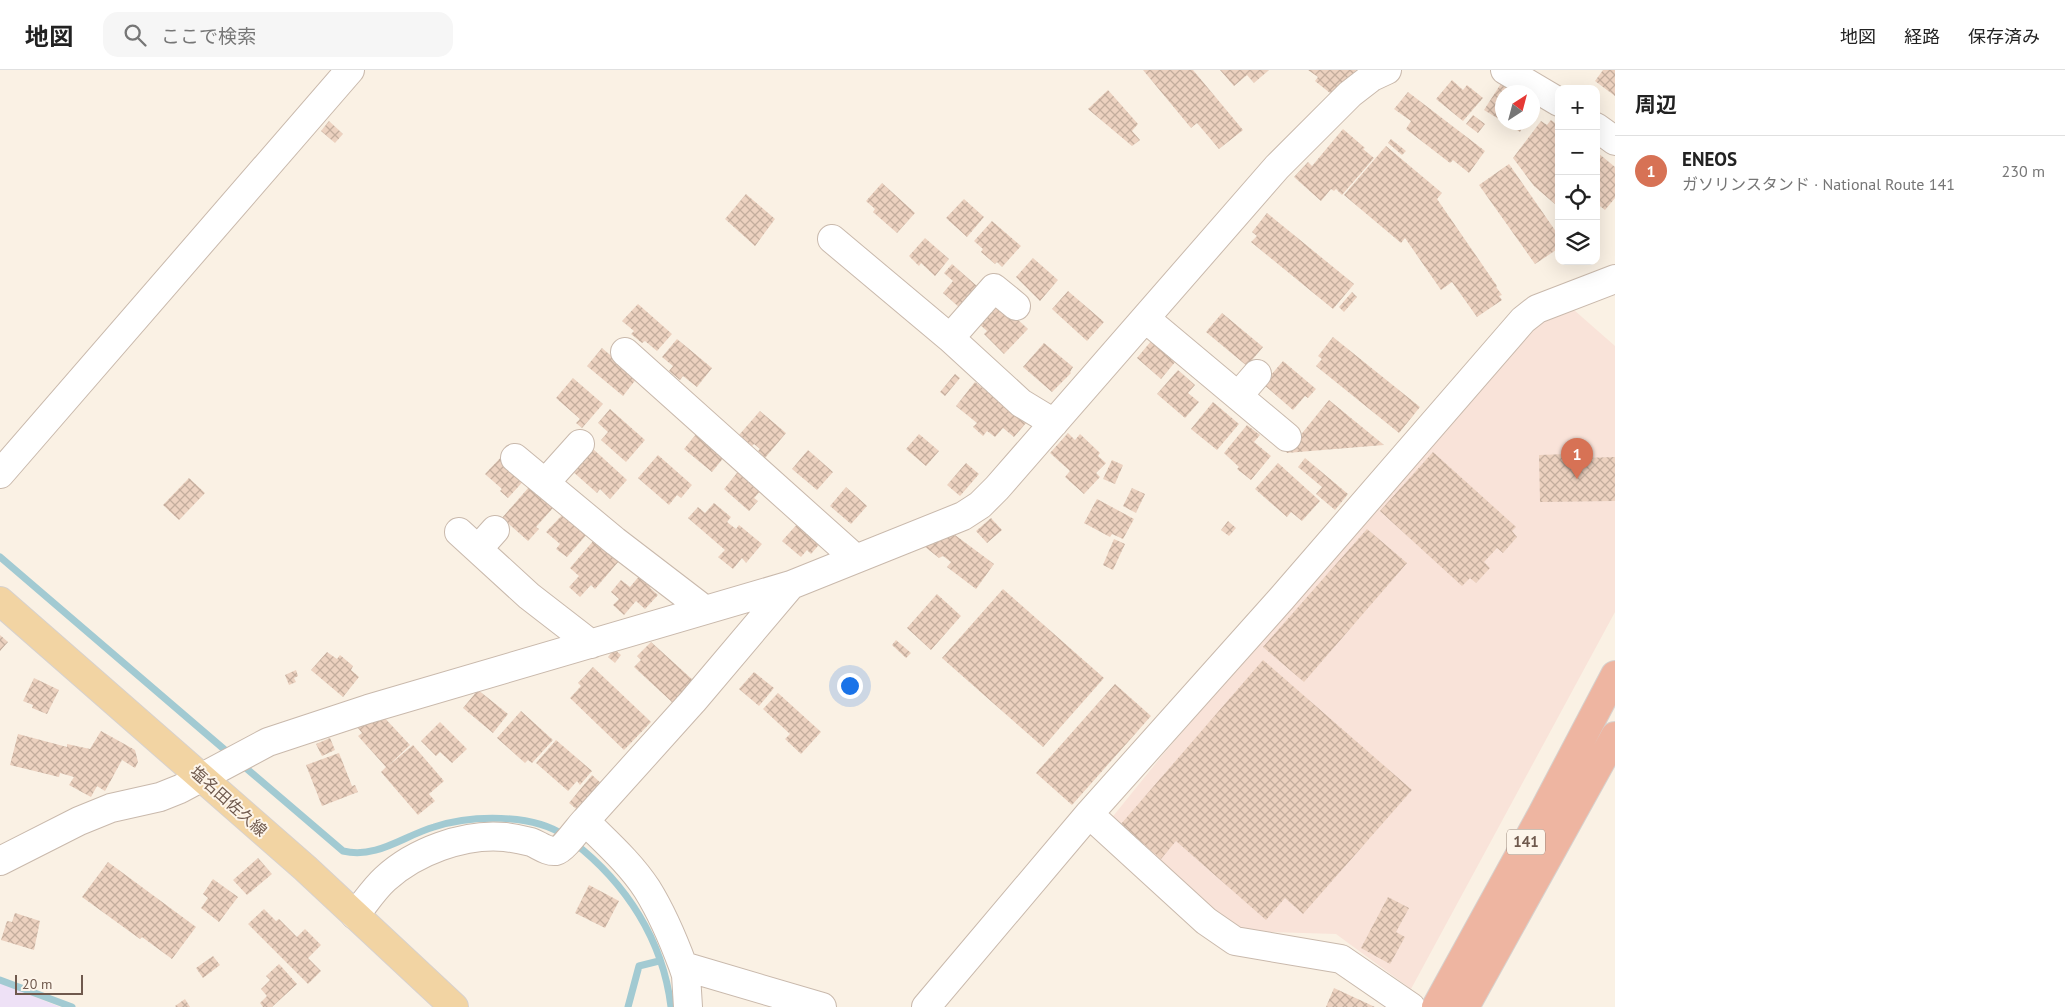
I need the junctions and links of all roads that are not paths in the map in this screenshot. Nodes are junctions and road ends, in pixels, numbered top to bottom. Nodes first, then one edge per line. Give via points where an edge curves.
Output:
1 (350, 70) edge
2 (1387, 70) edge
3 (1505, 70) edge
4 (1555, 100) edge
5 (1600, 130) edge
6 (1615, 141) edge
7 (832, 239) dead end
8 (1615, 279) edge
9 (1016, 306) dead end
10 (1146, 319) junction
11 (950, 338) junction
12 (625, 352) dead end
13 (1257, 374) dead end
14 (1238, 396) junction
15 (1054, 423) junction
16 (1287, 437) dead end
17 (580, 444) dead end
18 (515, 458) dead end
19 (0, 474) edge
20 (545, 483) junction
21 (477, 537) dead end
22 (856, 559) junction
23 (791, 585) junction
24 (0, 601) edge
25 (705, 610) junction
26 (591, 644) junction
27 (1615, 675) edge
28 (1615, 736) edge
29 (223, 767) junction
30 (1089, 814) junction
31 (575, 832) junction
32 (0, 861) edge
33 (355, 915) junction
34 (683, 966) junction
35 (454, 1007) edge
36 (688, 1007) edge
37 (822, 1007) edge
38 (926, 1007) edge
39 (1411, 1007) edge
40 (1436, 1007) edge
41 (1465, 1007) edge

1 - 19 street
2 - 10 street via 1350,94 1277,167
3 - 4 street
5 - 6 street
7 - 11 street
8 - 30 street via 1537,309 1523,320
9 - 11 street via 994,288
10 - 14 street
10 - 15 street
11 - 15 street via 1021,403
12 - 22 street via 722,423
13 - 14 street
14 - 16 street
15 - 22 street via 980,506 963,516
17 - 20 street
18 - 20 street
20 - 25 street via 614,541
21 - 26 street via 529,596
22 - 23 street
23 - 25 street
23 - 31 street via 693,701
24 - 29 main road, 塩名田佐久線
25 - 26 street
26 - 29 street via 268,742
27 - 40 highway, 141
28 - 41 highway, 141
29 - 32 street via 180,790 111,808
29 - 33 main road, 塩名田佐久線
30 - 38 street
30 - 39 street via 1206,921 1234,941 1341,959
31 - 33 street via 557,851 503,837 463,840 425,852 383,881
31 - 34 street via 625,861 662,915
33 - 35 main road, 塩名田佐久線
34 - 36 street
34 - 37 street

